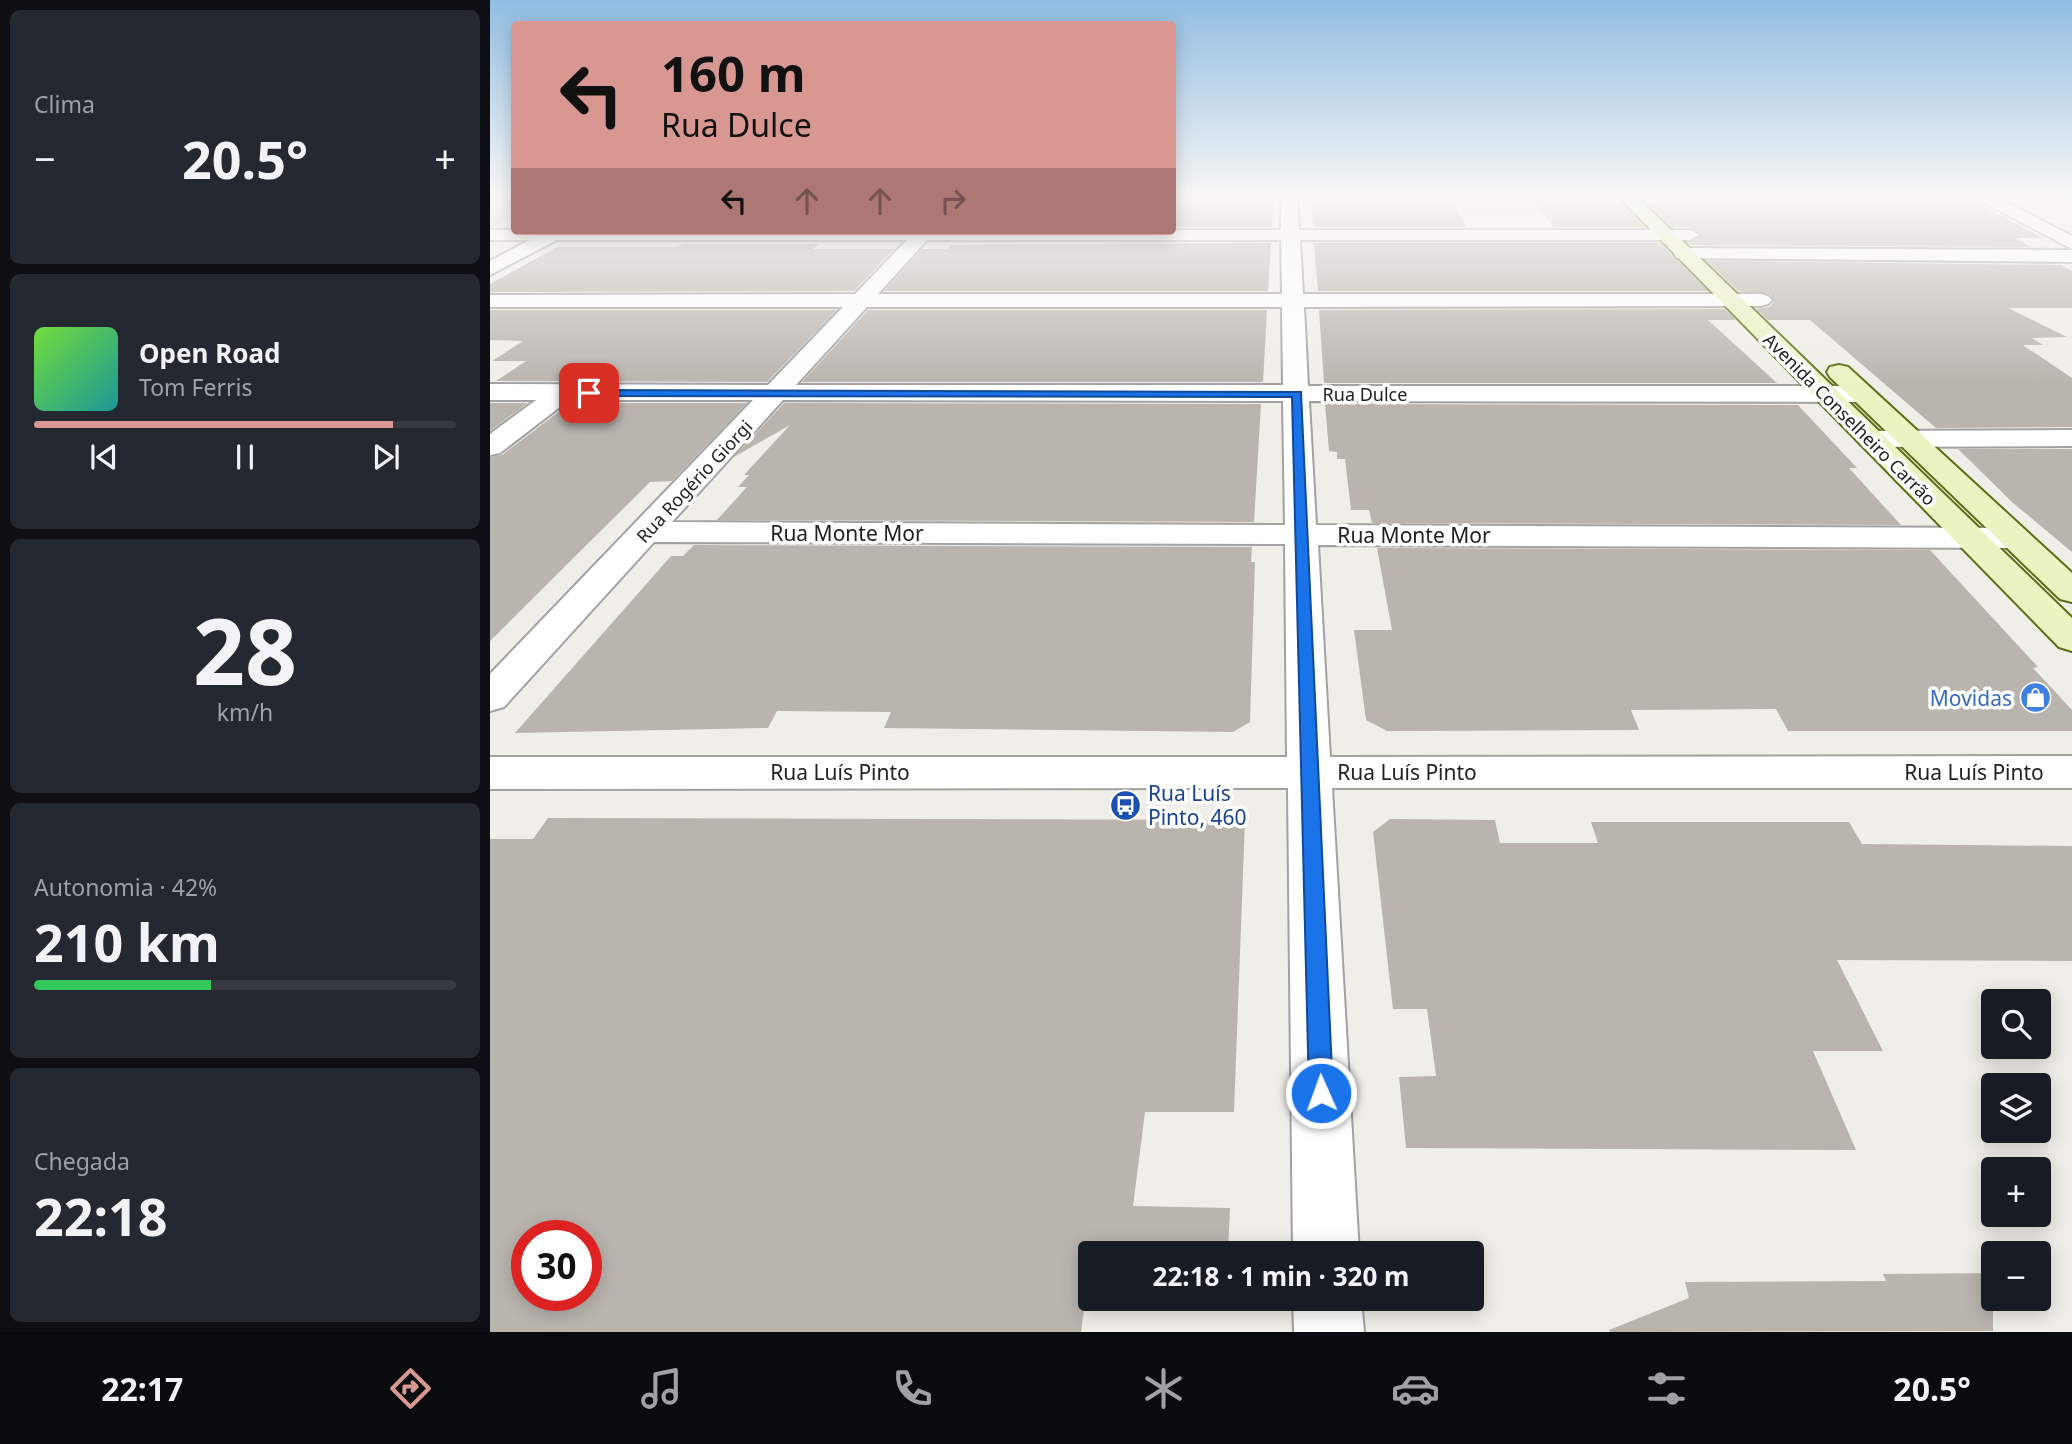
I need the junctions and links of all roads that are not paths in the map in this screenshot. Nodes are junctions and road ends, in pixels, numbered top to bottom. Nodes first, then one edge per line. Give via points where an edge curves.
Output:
1 (507, 260) edge
2 (899, 260) edge
3 (1291, 260) edge
4 (1700, 260) edge
5 (1708, 260) edge
6 (490, 269) edge
7 (1731, 300) junction
8 (1761, 300) junction
9 (490, 301) edge
10 (862, 301) junction
11 (1294, 301) junction
12 (490, 392) edge
13 (562, 393) junction
14 (776, 393) junction
15 (1297, 394) junction
16 (1863, 394) junction
17 (1826, 395) junction
18 (2072, 438) edge
19 (1871, 439) junction
20 (1911, 439) junction
21 (490, 447) edge
22 (647, 532) junction
23 (1301, 534) junction
24 (1969, 537) junction
25 (2013, 538) junction
26 (2072, 592) edge
27 (2072, 639) edge
28 (490, 698) edge
29 (1310, 772) junction
30 (2072, 772) edge
31 (490, 773) edge
32 (1326, 1241) edge
33 (1328, 1311) edge
34 (1329, 1332) edge

1 - 6 street
2 - 10 street, Rua Rogério Giorgi
3 - 11 street
4 - 7 main road, Avenida Conselheiro Carrão
5 - 8 main road, Avenida Conselheiro Carrão
7 - 8 street
7 - 11 street
7 - 17 main road, Avenida Conselheiro Carrão
8 - 16 main road, Avenida Conselheiro Carrão
9 - 10 street
10 - 11 street
10 - 14 street, Rua Rogério Giorgi
11 - 15 street
12 - 13 street, Rua Dulce
13 - 14 street, Rua Dulce
13 - 21 street
14 - 15 street, Rua Dulce
14 - 22 street, Rua Rogério Giorgi
15 - 17 street, Rua Dulce
15 - 23 street
16 - 17 street, Rua Dulce
16 - 20 main road, Avenida Conselheiro Carrão
17 - 19 main road, Avenida Conselheiro Carrão
18 - 20 street
19 - 20 street
19 - 24 main road, Avenida Conselheiro Carrão
20 - 25 main road, Avenida Conselheiro Carrão
22 - 23 street, Rua Monte Mor
22 - 28 street, Rua Rogério Giorgi
23 - 24 street, Rua Monte Mor
23 - 29 street
24 - 25 street, Rua Monte Mor
24 - 27 main road, Avenida Conselheiro Carrão
25 - 26 main road, Avenida Conselheiro Carrão
29 - 30 street, Rua Luís Pinto
29 - 31 street, Rua Luís Pinto
29 - 32 street
33 - 34 street

